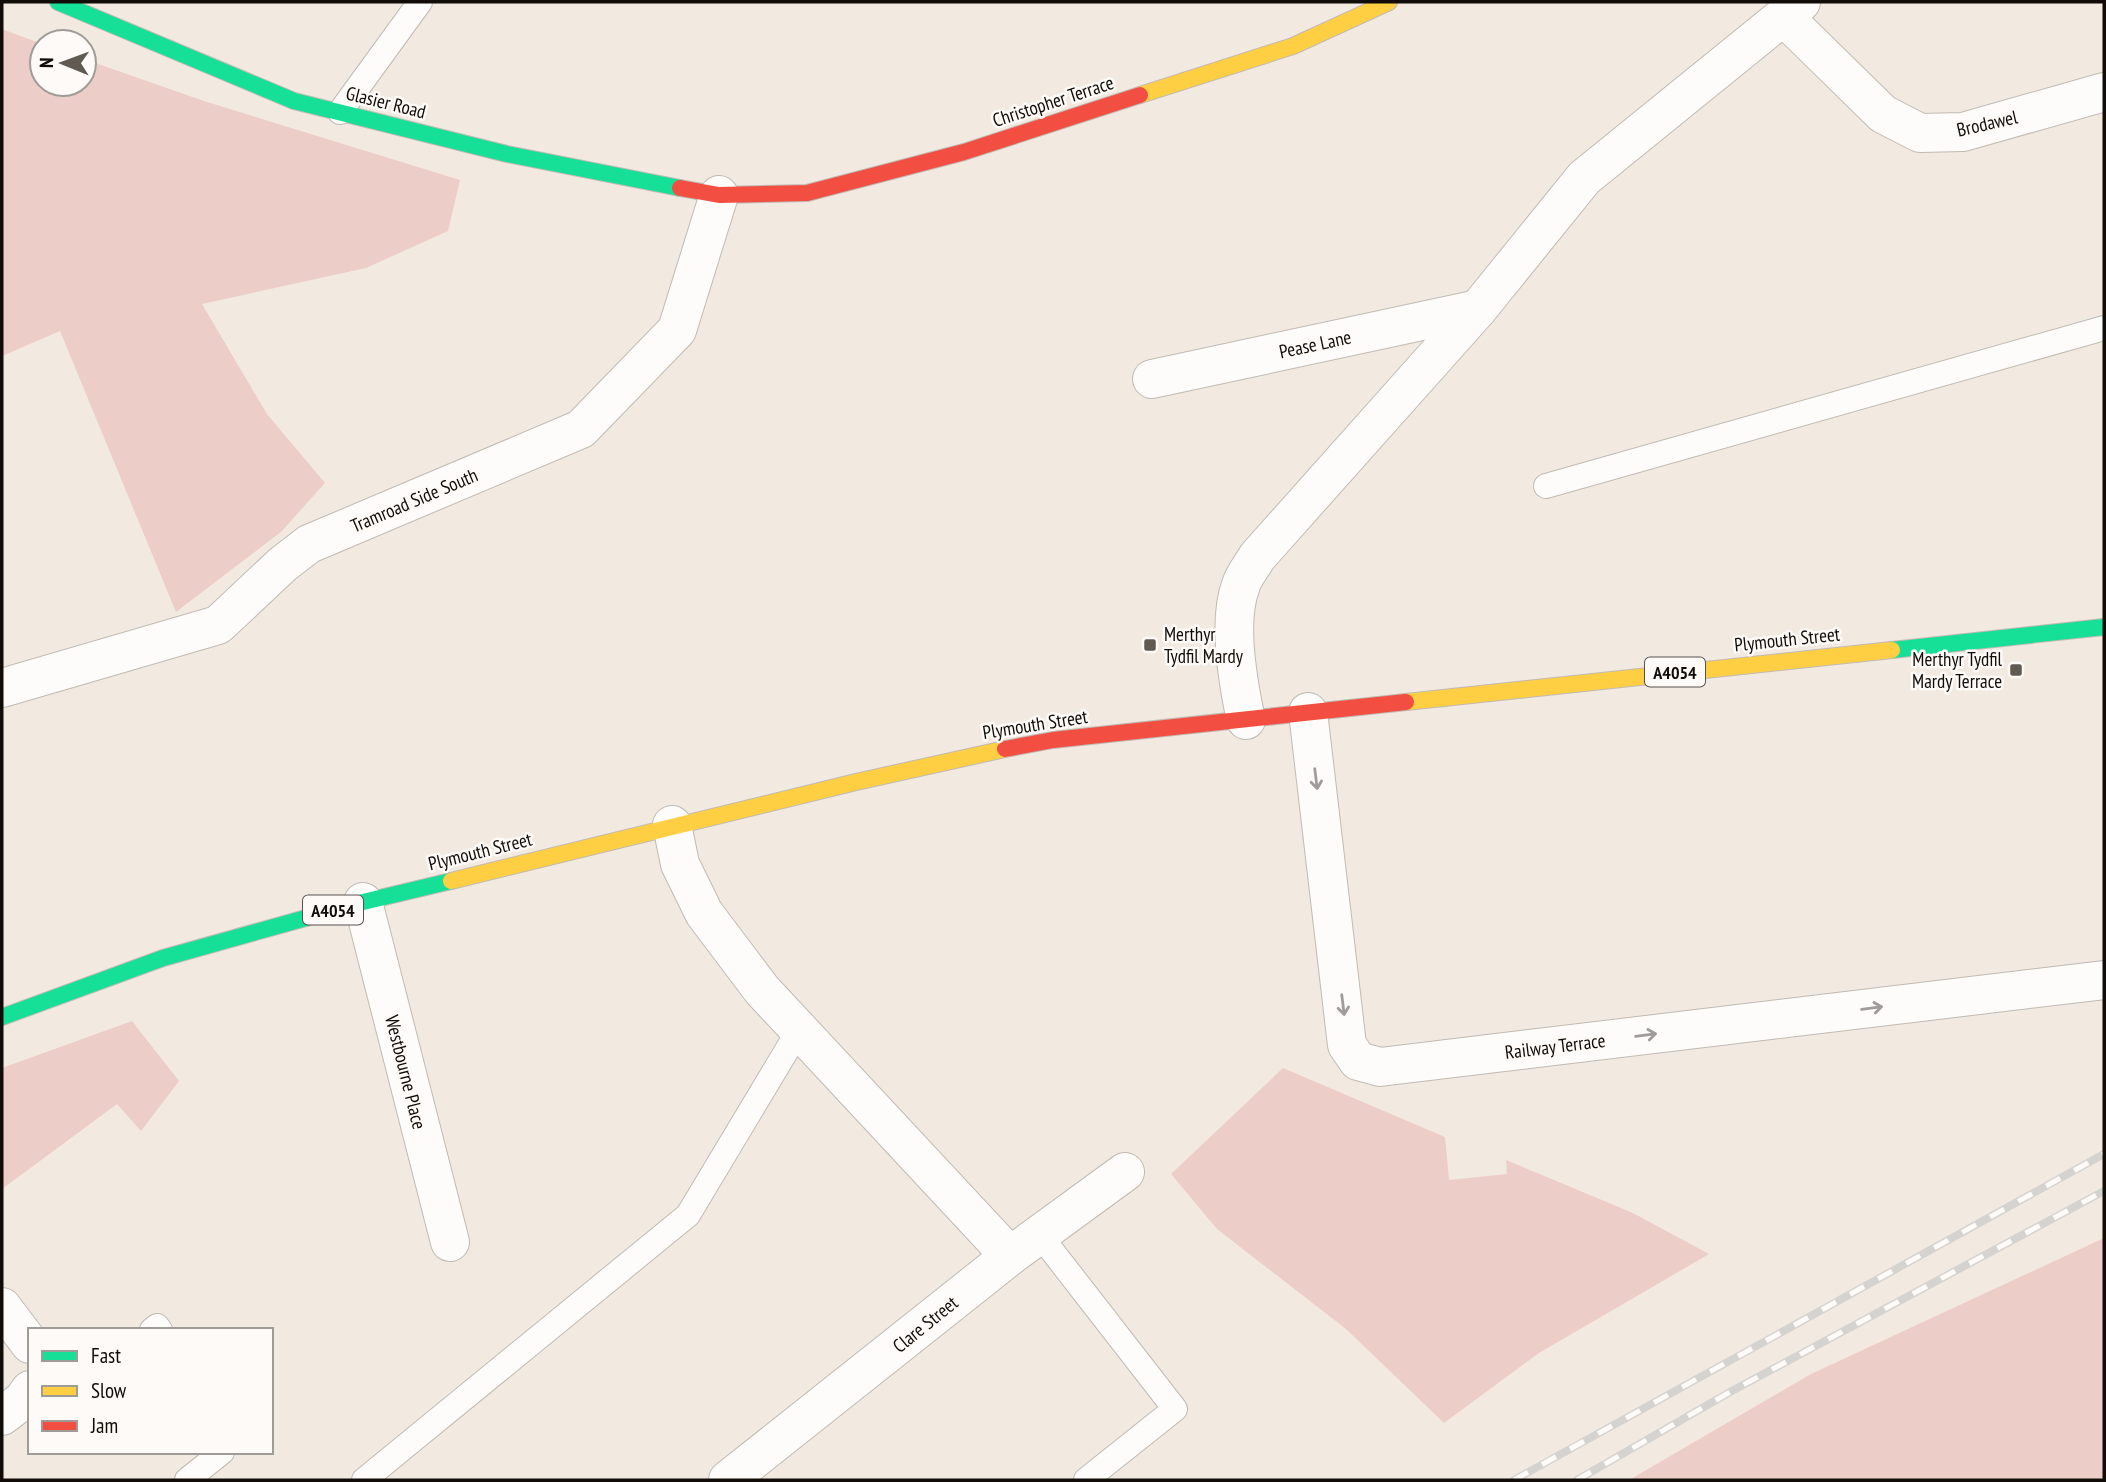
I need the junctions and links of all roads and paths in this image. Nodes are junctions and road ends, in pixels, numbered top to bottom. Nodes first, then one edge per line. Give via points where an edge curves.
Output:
1 (58, 2) edge
2 (420, 2) edge
3 (1390, 2) edge
4 (1792, 10) edge
5 (2104, 92) edge
6 (340, 111) junction
7 (719, 195) junction
8 (1478, 309) junction
9 (2104, 328) edge
10 (1152, 380) dead end
11 (1546, 486) dead end
12 (2104, 626) edge
13 (2, 688) edge
14 (1308, 712) junction
15 (1245, 720) junction
16 (672, 825) junction
17 (363, 902) junction
18 (2104, 980) edge
19 (2, 1017) edge
20 (799, 1030) junction
21 (1125, 1172) dead end
22 (450, 1242) dead end
23 (1024, 1245) junction
24 (2, 1307) edge
25 (28, 1341) edge
26 (28, 1393) edge
27 (2, 1416) edge
28 (220, 1454) edge
29 (187, 1480) edge
30 (364, 1480) edge
31 (728, 1480) edge
32 (1086, 1480) edge

1 - 6 main road, Glasier Road via 294,101
2 - 6 lane
3 - 7 main road, Christopher Terrace via 1293,46 964,152 807,193
4 - 5 street, Brodawel via 1882,114 1920,132 1963,132
4 - 8 street via 1584,178
6 - 7 main road, Glasier Road via 507,154
7 - 13 street, Tramroad Side South via 677,330 581,429 309,544 218,625
8 - 10 street, Pease Lane
8 - 15 street via 1257,557 1241,584 1234,613
9 - 11 lane
12 - 14 main road, Plymouth Street / A4054
14 - 15 main road, Plymouth Street / A4054
14 -> 18 street, Railway Terrace via 1347,1045 1358,1061 1380,1067
15 - 16 main road, Plymouth Street / A4054 via 1053,740
16 - 17 main road, Plymouth Street / A4054
16 - 20 street via 680,864 704,913 762,990
17 - 19 main road, Plymouth Street / A4054 via 163,958
17 - 22 street, Westbourne Place
20 - 23 street
20 - 30 lane via 688,1215
21 - 23 street, Clare Street
23 - 31 street, Clare Street
23 - 32 lane via 1175,1409
24 - 25 street
26 - 27 street
28 - 29 lane

